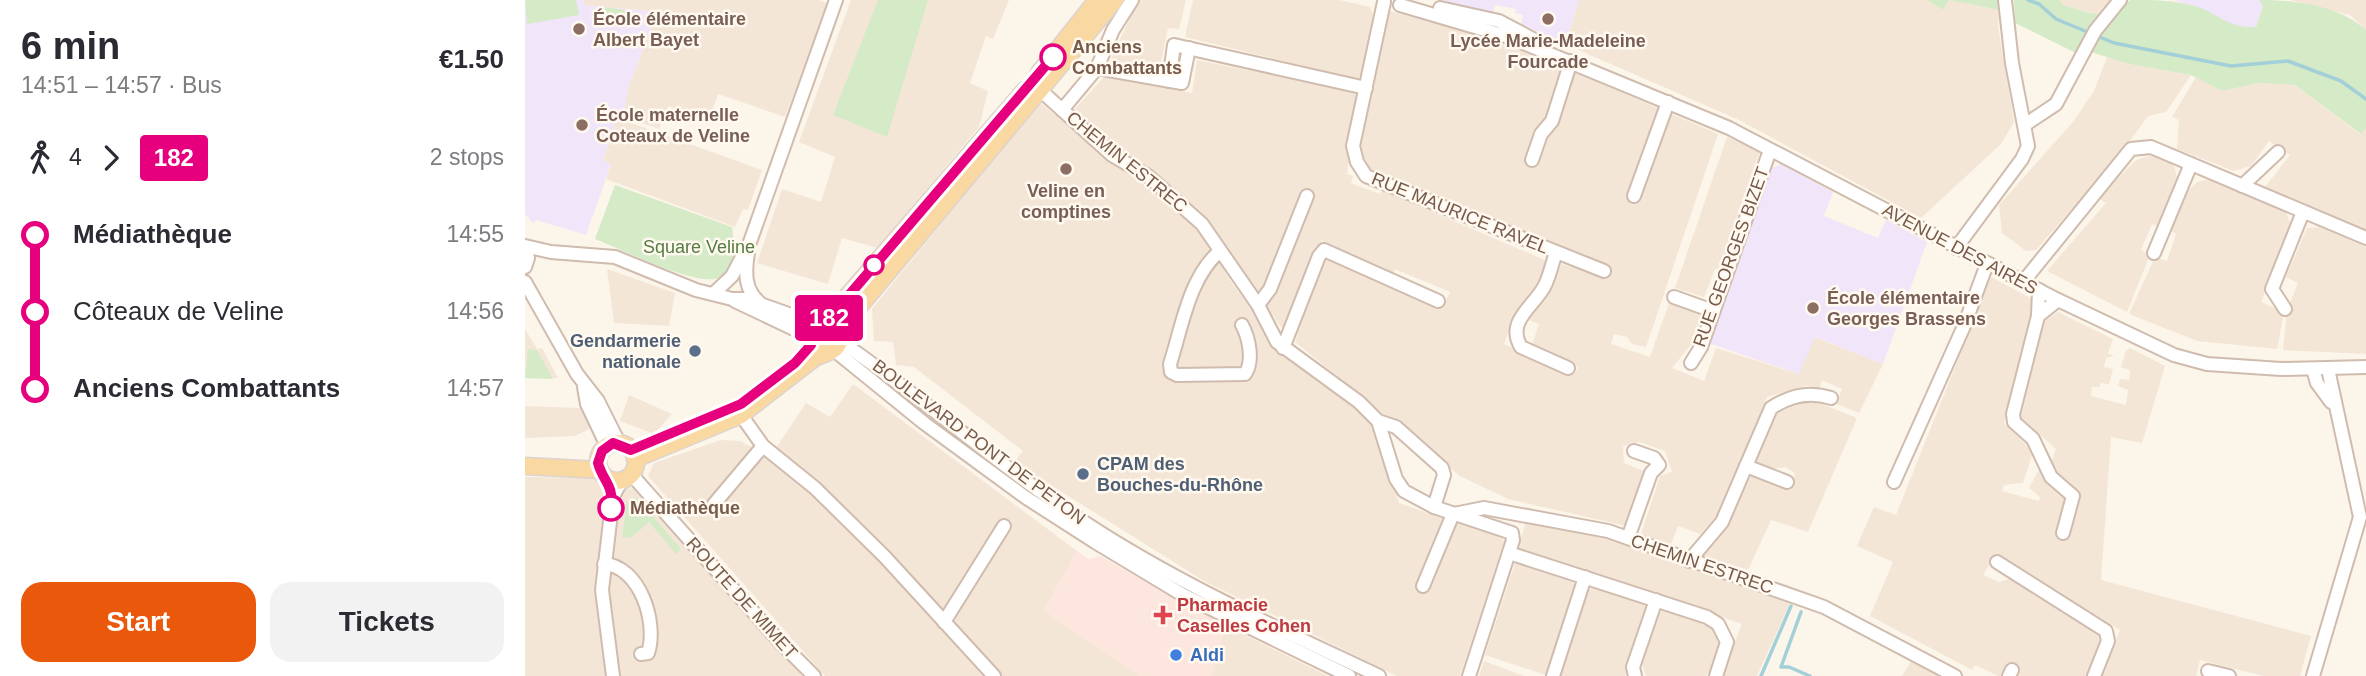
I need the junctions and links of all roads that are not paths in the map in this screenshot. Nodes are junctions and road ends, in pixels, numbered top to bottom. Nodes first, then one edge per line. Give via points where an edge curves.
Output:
1 (836, 0) edge
2 (1097, 0) edge
3 (1115, 0) edge
4 (1132, 0) edge
5 (2120, 0) edge
6 (1379, 1) edge
7 (2005, 6) edge
8 (1571, 61) junction
9 (1101, 69) junction
10 (1366, 88) junction
11 (1039, 89) junction
12 (1668, 102) junction
13 (1062, 110) junction
14 (2026, 124) junction
15 (1770, 150) junction
16 (2278, 152) dead end
17 (1532, 160) dead end
18 (2191, 164) junction
19 (2242, 186) junction
20 (1307, 196) dead end
21 (1634, 196) dead end
22 (2303, 212) junction
23 (2366, 238) edge
24 (750, 243) junction
25 (525, 247) edge
26 (1956, 248) junction
27 (1220, 251) junction
28 (1556, 253) junction
29 (2154, 253) dead end
30 (1987, 264) junction
31 (525, 267) edge
32 (1604, 271) dead end
33 (525, 282) edge
34 (2023, 282) junction
35 (2039, 290) junction
36 (713, 294) junction
37 (1674, 297) dead end
38 (732, 299) junction
39 (2058, 300) junction
40 (1439, 301) dead end
41 (760, 303) junction
42 (1258, 305) junction
43 (2285, 309) dead end
44 (1713, 311) junction
45 (2039, 316) junction
46 (821, 323) junction
47 (1242, 325) dead end
48 (811, 343) junction
49 (835, 344) junction
50 (1283, 348) junction
51 (1691, 363) dead end
52 (2366, 367) edge
53 (1568, 368) dead end
54 (2313, 369) junction
55 (2328, 369) junction
56 (1831, 398) dead end
57 (2333, 405) junction
58 (741, 415) junction
59 (1378, 421) junction
60 (763, 446) junction
61 (1634, 451) dead end
62 (525, 457) edge
63 (618, 463) junction
64 (525, 466) edge
65 (1747, 466) junction
66 (1787, 482) dead end
67 (1894, 482) dead end
68 (714, 504) dead end
69 (1434, 507) junction
70 (1453, 514) junction
71 (1004, 526) dead end
72 (2063, 533) dead end
73 (1628, 538) junction
74 (1509, 553) junction
75 (1689, 561) junction
76 (1997, 562) dead end
77 (604, 564) junction
78 (1585, 577) junction
79 (1423, 586) dead end
80 (1656, 600) junction
81 (944, 622) junction
82 (641, 654) dead end
83 (2208, 671) dead end
84 (613, 676) edge
85 (814, 676) edge
86 (994, 676) edge
87 (1349, 676) edge
88 (1379, 676) edge
89 (1468, 676) edge
90 (1552, 676) edge
91 (1635, 676) edge
92 (1716, 676) edge
93 (1955, 676) edge
94 (2094, 676) edge
95 (2229, 676) edge
96 (2312, 676) edge

1 - 24 street
2 - 46 main road
3 - 11 main road
4 - 9 street via 1113,30
5 - 14 street via 2094,34 2056,104
6 - 8 street, AVENUE DES AIRES via 1470,23
6 - 10 street, RUE MAURICE RAVEL
7 - 14 street
8 - 12 street, AVENUE DES AIRES
8 - 17 street via 1552,121 1541,134
9 - 10 street via 1168,81 1174,45
9 - 13 street
10 - 28 street, RUE MAURICE RAVEL via 1353,146 1366,176
11 - 13 street, CHEMIN ESTREC
11 - 49 main road
12 - 15 street, AVENUE DES AIRES
12 - 21 street
13 - 27 street, CHEMIN ESTREC via 1112,155 1173,195 1202,224
14 - 26 street via 2028,146 2022,159
15 - 26 street, AVENUE DES AIRES
15 - 44 street, RUE GEORGES BIZET
16 - 19 street
18 - 19 street
18 - 29 street
18 - 34 street via 2151,147 2131,149
19 - 22 street
20 - 42 street via 1270,289
22 - 23 street
22 - 43 street via 2272,289
24 - 36 street via 732,276
24 - 41 street via 746,282
25 - 31 street
25 - 36 street via 615,257
26 - 30 street, AVENUE DES AIRES
27 - 42 street, CHEMIN ESTREC
27 - 47 street via 1199,276 1171,372 1177,376 1245,374 1249,368 1248,337
28 - 32 street, RUE MAURICE RAVEL
28 - 53 street via 1545,286 1522,314 1516,331 1521,347
30 - 34 street, AVENUE DES AIRES
30 - 67 street
33 - 63 street, ROUTE DE MIMET via 585,387 587,404
34 - 35 street, AVENUE DES AIRES
35 - 39 street, AVENUE DES AIRES
35 - 45 street
36 - 38 street
37 - 44 street
38 - 41 street
38 - 48 street via 794,329
39 - 45 street
39 - 54 street, AVENUE DES AIRES via 2174,355 2207,364
40 - 50 street via 1324,250
41 - 46 street
42 - 50 street, CHEMIN ESTREC
44 - 51 street, RUE GEORGES BIZET
45 - 72 street via 2013,414 2014,422 2033,439 2051,477 2073,496
46 - 48 main road via 811,331
46 - 49 main road via 834,324
48 - 49 main road via 818,351
48 - 63 main road via 795,363 741,404
49 - 58 main road
49 - 87 street, BOULEVARD PONT DE PETON via 924,423 1025,497 1183,595
49 - 88 street, BOULEVARD PONT DE PETON via 1100,533 1192,588
50 - 59 street, CHEMIN ESTREC
52 - 55 street, AVENUE DES AIRES
54 - 55 street, AVENUE DES AIRES
54 - 57 street
55 - 57 street
56 - 65 street via 1815,393 1771,408
57 - 96 street via 2360,517
58 - 60 street
58 - 63 main road
59 - 69 street, CHEMIN ESTREC via 1396,479 1415,499
59 - 69 street, CHEMIN ESTREC via 1396,427 1442,468
60 - 68 street
60 - 81 street via 815,488
61 - 73 street via 1654,458 1658,465
62 - 63 main road
63 - 64 main road
63 - 77 street
63 - 85 street, ROUTE DE MIMET
65 - 66 street
65 - 75 street via 1722,522
69 - 70 street, CHEMIN ESTREC
70 - 73 street, CHEMIN ESTREC via 1484,508 1576,523
70 - 74 street via 1504,527 1512,533
70 - 79 street
71 - 81 street
73 - 75 street, CHEMIN ESTREC
74 - 78 street
74 - 89 street
75 - 93 street, CHEMIN ESTREC via 1824,607
76 - 94 street via 2106,631 2108,641
77 - 82 street via 620,569 643,594 651,644 648,653
77 - 84 street via 602,590
78 - 80 street
78 - 90 street
80 - 91 street via 1633,667
80 - 92 street via 1717,624 1727,642
81 - 86 street
83 - 95 street

